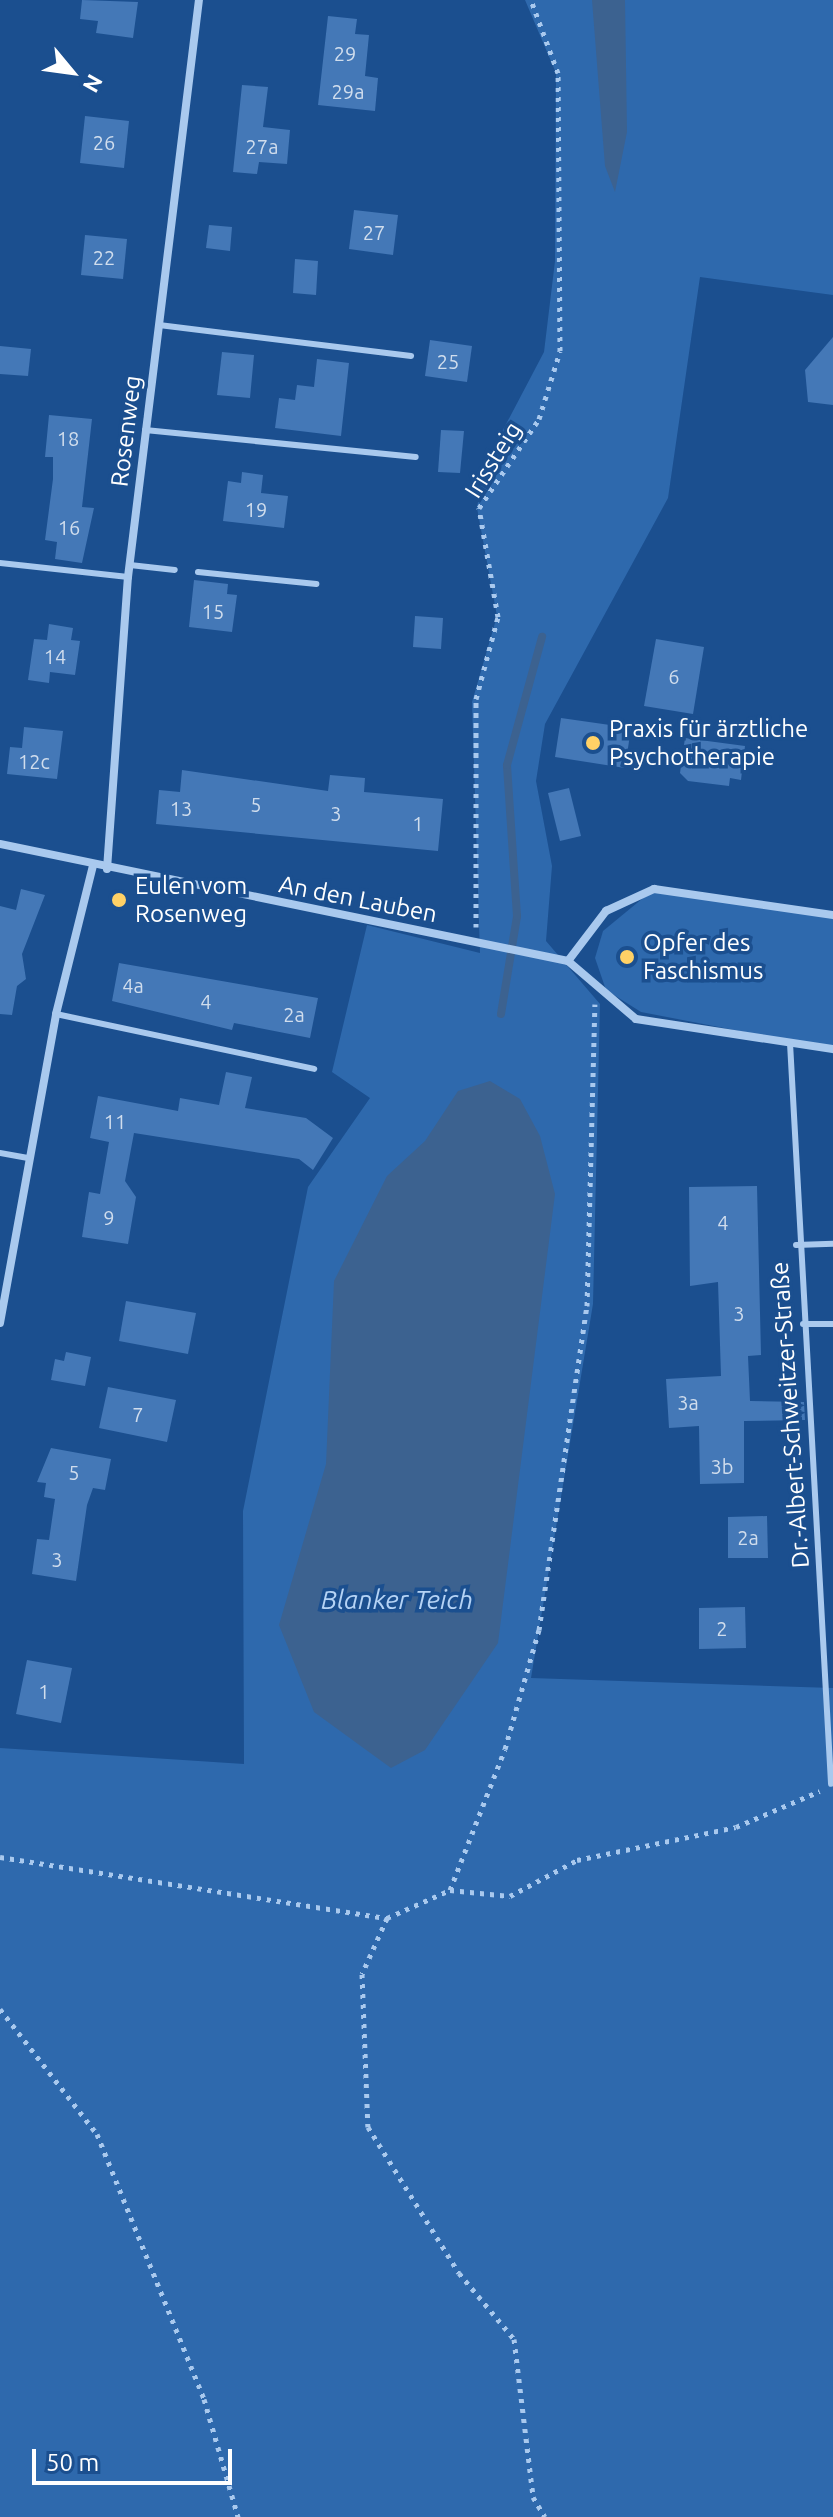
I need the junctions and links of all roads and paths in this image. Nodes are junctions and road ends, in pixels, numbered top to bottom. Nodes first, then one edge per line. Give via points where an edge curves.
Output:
1 (199, 0) edge
2 (531, 0) edge
3 (159, 325) junction
4 (411, 356) dead end
5 (145, 430) junction
6 (416, 457) dead end
7 (0, 563) edge
8 (130, 565) junction
9 (175, 570) dead end
10 (198, 572) dead end
11 (128, 577) junction
12 (316, 584) dead end
13 (0, 844) edge
14 (93, 866) junction
15 (107, 869) junction
16 (833, 915) edge
17 (476, 944) junction
18 (568, 961) junction
19 (595, 991) junction
20 (56, 1014) junction
21 (790, 1043) junction
22 (833, 1049) edge
23 (314, 1069) dead end
24 (0, 1153) edge
25 (27, 1158) junction
26 (833, 1244) edge
27 (796, 1245) junction
28 (0, 1323) edge
29 (803, 1324) junction
30 (833, 1324) edge
31 (823, 1627) junction
32 (833, 1632) edge
33 (831, 1784) joint
34 (0, 1857) edge
35 (450, 1890) junction
36 (387, 1918) junction
37 (0, 2009) edge
38 (238, 2517) edge
39 (545, 2517) edge

1 - 3 street, Rosenweg
2 - 17 path, Irissteig via 558,73 560,351 539,419 479,508 498,617 476,699
3 - 4 lane
3 - 5 street, Rosenweg
5 - 6 lane
5 - 8 street, Rosenweg
7 - 11 lane
8 - 9 lane
8 - 11 street, Rosenweg
10 - 12 lane
11 - 15 street, Rosenweg
13 - 14 street, An den Lauben
14 - 15 street, An den Lauben
14 - 20 street
15 - 17 street, An den Lauben
16 - 18 street via 654,889 606,911
17 - 18 street, An den Lauben
18 - 19 street
19 - 21 street via 636,1019
19 - 35 path via 587,1306 539,1630 505,1749
20 - 23 lane
20 - 25 street
21 - 22 street
21 - 27 lane, Dr.-Albert-Schweitzer-Straße
24 - 25 lane
25 - 28 street
26 - 27 lane
27 - 29 lane, Dr.-Albert-Schweitzer-Straße
29 - 30 lane
29 - 31 lane, Dr.-Albert-Schweitzer-Straße
31 - 32 lane
31 - 33 lane, Dr.-Albert-Schweitzer-Straße
33 - 35 path via 793,1807 736,1827 577,1860 510,1896
34 - 36 path
35 - 36 path
36 - 39 path via 362,1974 368,2127 459,2273 514,2339 533,2497
37 - 38 path via 97,2134 204,2399

